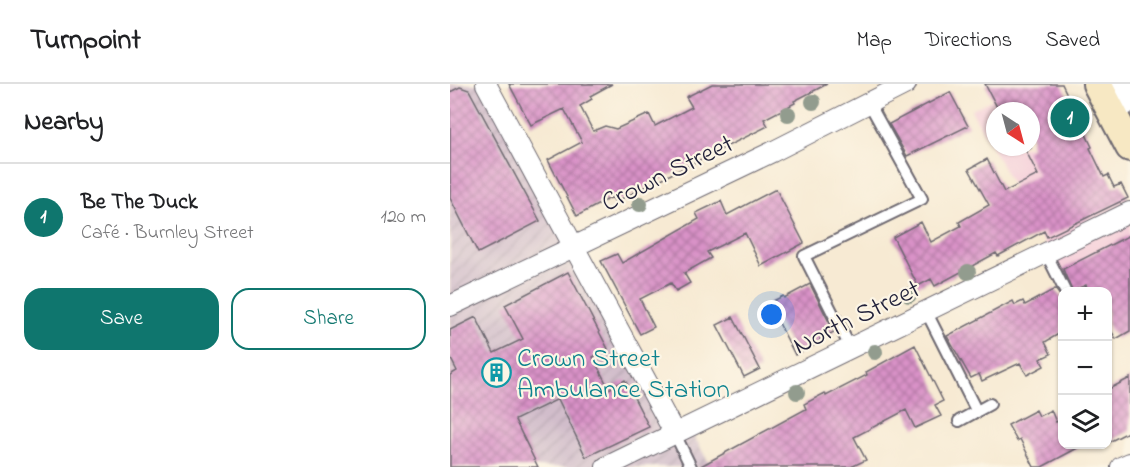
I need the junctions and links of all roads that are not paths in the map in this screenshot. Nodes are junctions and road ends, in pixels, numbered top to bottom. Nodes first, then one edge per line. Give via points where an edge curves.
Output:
1 (486, 84) edge
2 (906, 84) edge
3 (1130, 85) edge
4 (1111, 99) edge
5 (869, 103) junction
6 (1130, 147) edge
7 (1130, 212) edge
8 (573, 247) junction
9 (1046, 253) junction
10 (1063, 287) edge
11 (450, 306) edge
12 (926, 311) junction
13 (851, 349) junction
14 (990, 405) dead end
15 (977, 412) junction
16 (959, 421) dead end
17 (675, 434) junction
18 (1130, 463) edge
19 (606, 467) edge
20 (691, 467) edge
21 (1121, 467) edge

1 - 8 street
2 - 5 street, Crown Street
3 - 4 street
4 - 6 main road
5 - 8 street, Crown Street
5 - 13 lane via 922,199 804,256
7 - 9 street, North Street
8 - 11 street, Crown Street
8 - 17 street
9 - 10 lane
9 - 12 street, North Street
12 - 13 street, North Street
12 - 15 lane
13 - 17 street, North Street
14 - 15 lane
15 - 16 lane
17 - 19 street, North Street
17 - 20 lane
18 - 21 street

